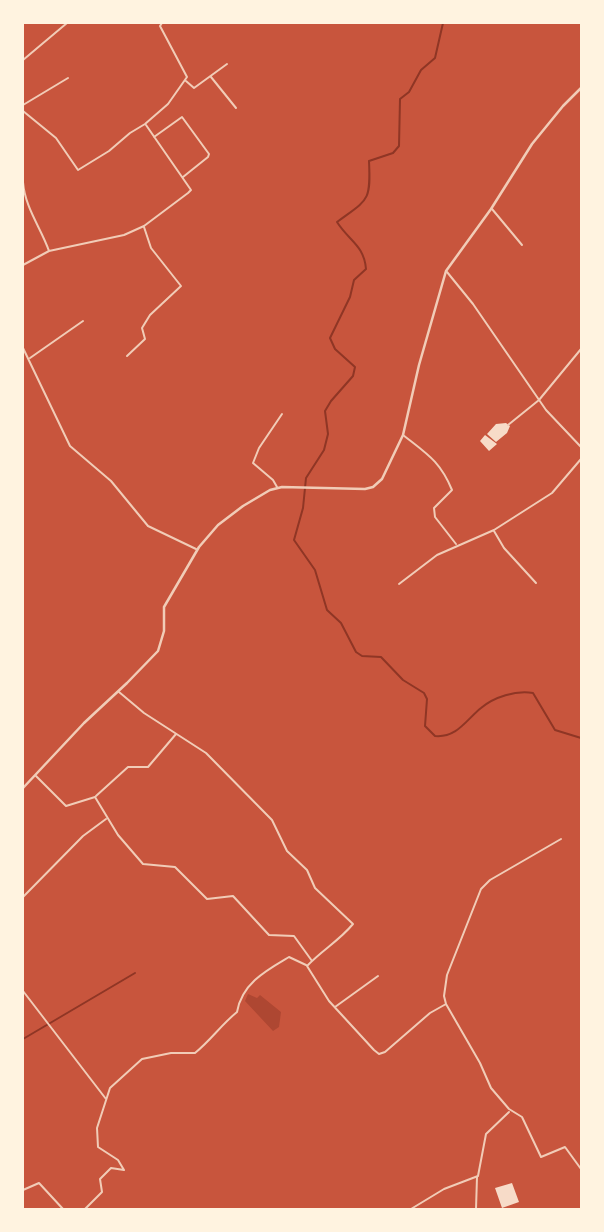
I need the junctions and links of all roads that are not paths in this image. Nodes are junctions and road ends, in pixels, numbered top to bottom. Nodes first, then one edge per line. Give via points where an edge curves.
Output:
1 (67, 23) edge
2 (162, 23) edge
3 (23, 60) edge
4 (227, 64) dead end
5 (211, 76) junction
6 (187, 77) junction
7 (68, 78) dead end
8 (581, 88) edge
9 (23, 105) edge
10 (236, 108) dead end
11 (23, 111) edge
12 (145, 124) junction
13 (154, 136) junction
14 (182, 177) junction
15 (23, 182) edge
16 (23, 192) edge
17 (491, 209) junction
18 (144, 226) junction
19 (522, 245) dead end
20 (49, 251) junction
21 (23, 265) edge
22 (446, 271) junction
23 (83, 321) dead end
24 (23, 348) edge
25 (581, 349) edge
26 (127, 356) dead end
27 (29, 359) junction
28 (539, 400) junction
29 (282, 414) dead end
30 (508, 425) dead end
31 (403, 435) junction
32 (581, 447) edge
33 (581, 458) edge
34 (277, 488) junction
35 (494, 530) junction
36 (456, 545) junction
37 (197, 550) junction
38 (536, 583) dead end
39 (399, 584) dead end
40 (118, 691) junction
41 (176, 734) junction
42 (36, 776) junction
43 (23, 788) edge
44 (95, 797) junction
45 (108, 818) junction
46 (561, 839) dead end
47 (23, 897) edge
48 (312, 961) junction
49 (307, 966) junction
50 (378, 975) dead end
51 (23, 991) edge
52 (446, 1004) junction
53 (334, 1007) junction
54 (106, 1099) junction
55 (510, 1110) junction
56 (581, 1169) edge
57 (478, 1176) junction
58 (23, 1190) edge
59 (63, 1209) edge
60 (85, 1209) edge
61 (411, 1209) edge
62 (476, 1209) edge

1 - 3 street
2 - 6 street
4 - 5 street
5 - 6 street via 194,88
5 - 10 street
6 - 12 street via 168,104
7 - 9 street
8 - 17 street via 532,144
11 - 12 street via 56,138 78,170
12 - 13 street
13 - 14 street
13 - 14 street via 182,117 208,152 208,158
14 - 18 street via 191,190
15 - 16 street
16 - 20 street
17 - 19 street
17 - 22 street
18 - 20 street
18 - 26 street via 151,248 181,286 150,315 142,328 145,339
20 - 21 street
22 - 28 street
22 - 31 street
23 - 27 street
24 - 27 street
25 - 28 street
27 - 37 street via 70,446 111,481 148,526
28 - 30 street
28 - 32 street
29 - 34 street via 253,463
31 - 34 street via 373,487
31 - 36 street via 444,471 452,490 434,508 435,517
33 - 35 street via 552,493
34 - 37 street via 228,518
35 - 36 street
35 - 38 street
36 - 39 street
37 - 40 street via 164,607 158,650
40 - 41 street
40 - 42 street
41 - 44 street via 148,767 128,768
41 - 48 street via 206,752 272,820 287,851 307,870 315,888 353,924
42 - 43 street
42 - 44 street via 66,806
44 - 45 street
45 - 47 street via 83,836
45 - 48 street via 143,864 175,867 207,899 233,897 269,935 294,936
46 - 52 street via 481,889 447,975
48 - 49 street
49 - 53 street
49 - 54 street via 289,957 256,977 237,1012 195,1053 142,1059 110,1088
50 - 53 street
51 - 54 street
52 - 53 street via 382,1054
52 - 55 street via 491,1088
54 - 60 street via 97,1128 98,1147 118,1160 124,1170 111,1168 100,1179 102,1192
55 - 56 street via 522,1117 541,1157 565,1147
55 - 57 street via 486,1134
57 - 61 street
57 - 62 street
58 - 59 street via 39,1183

